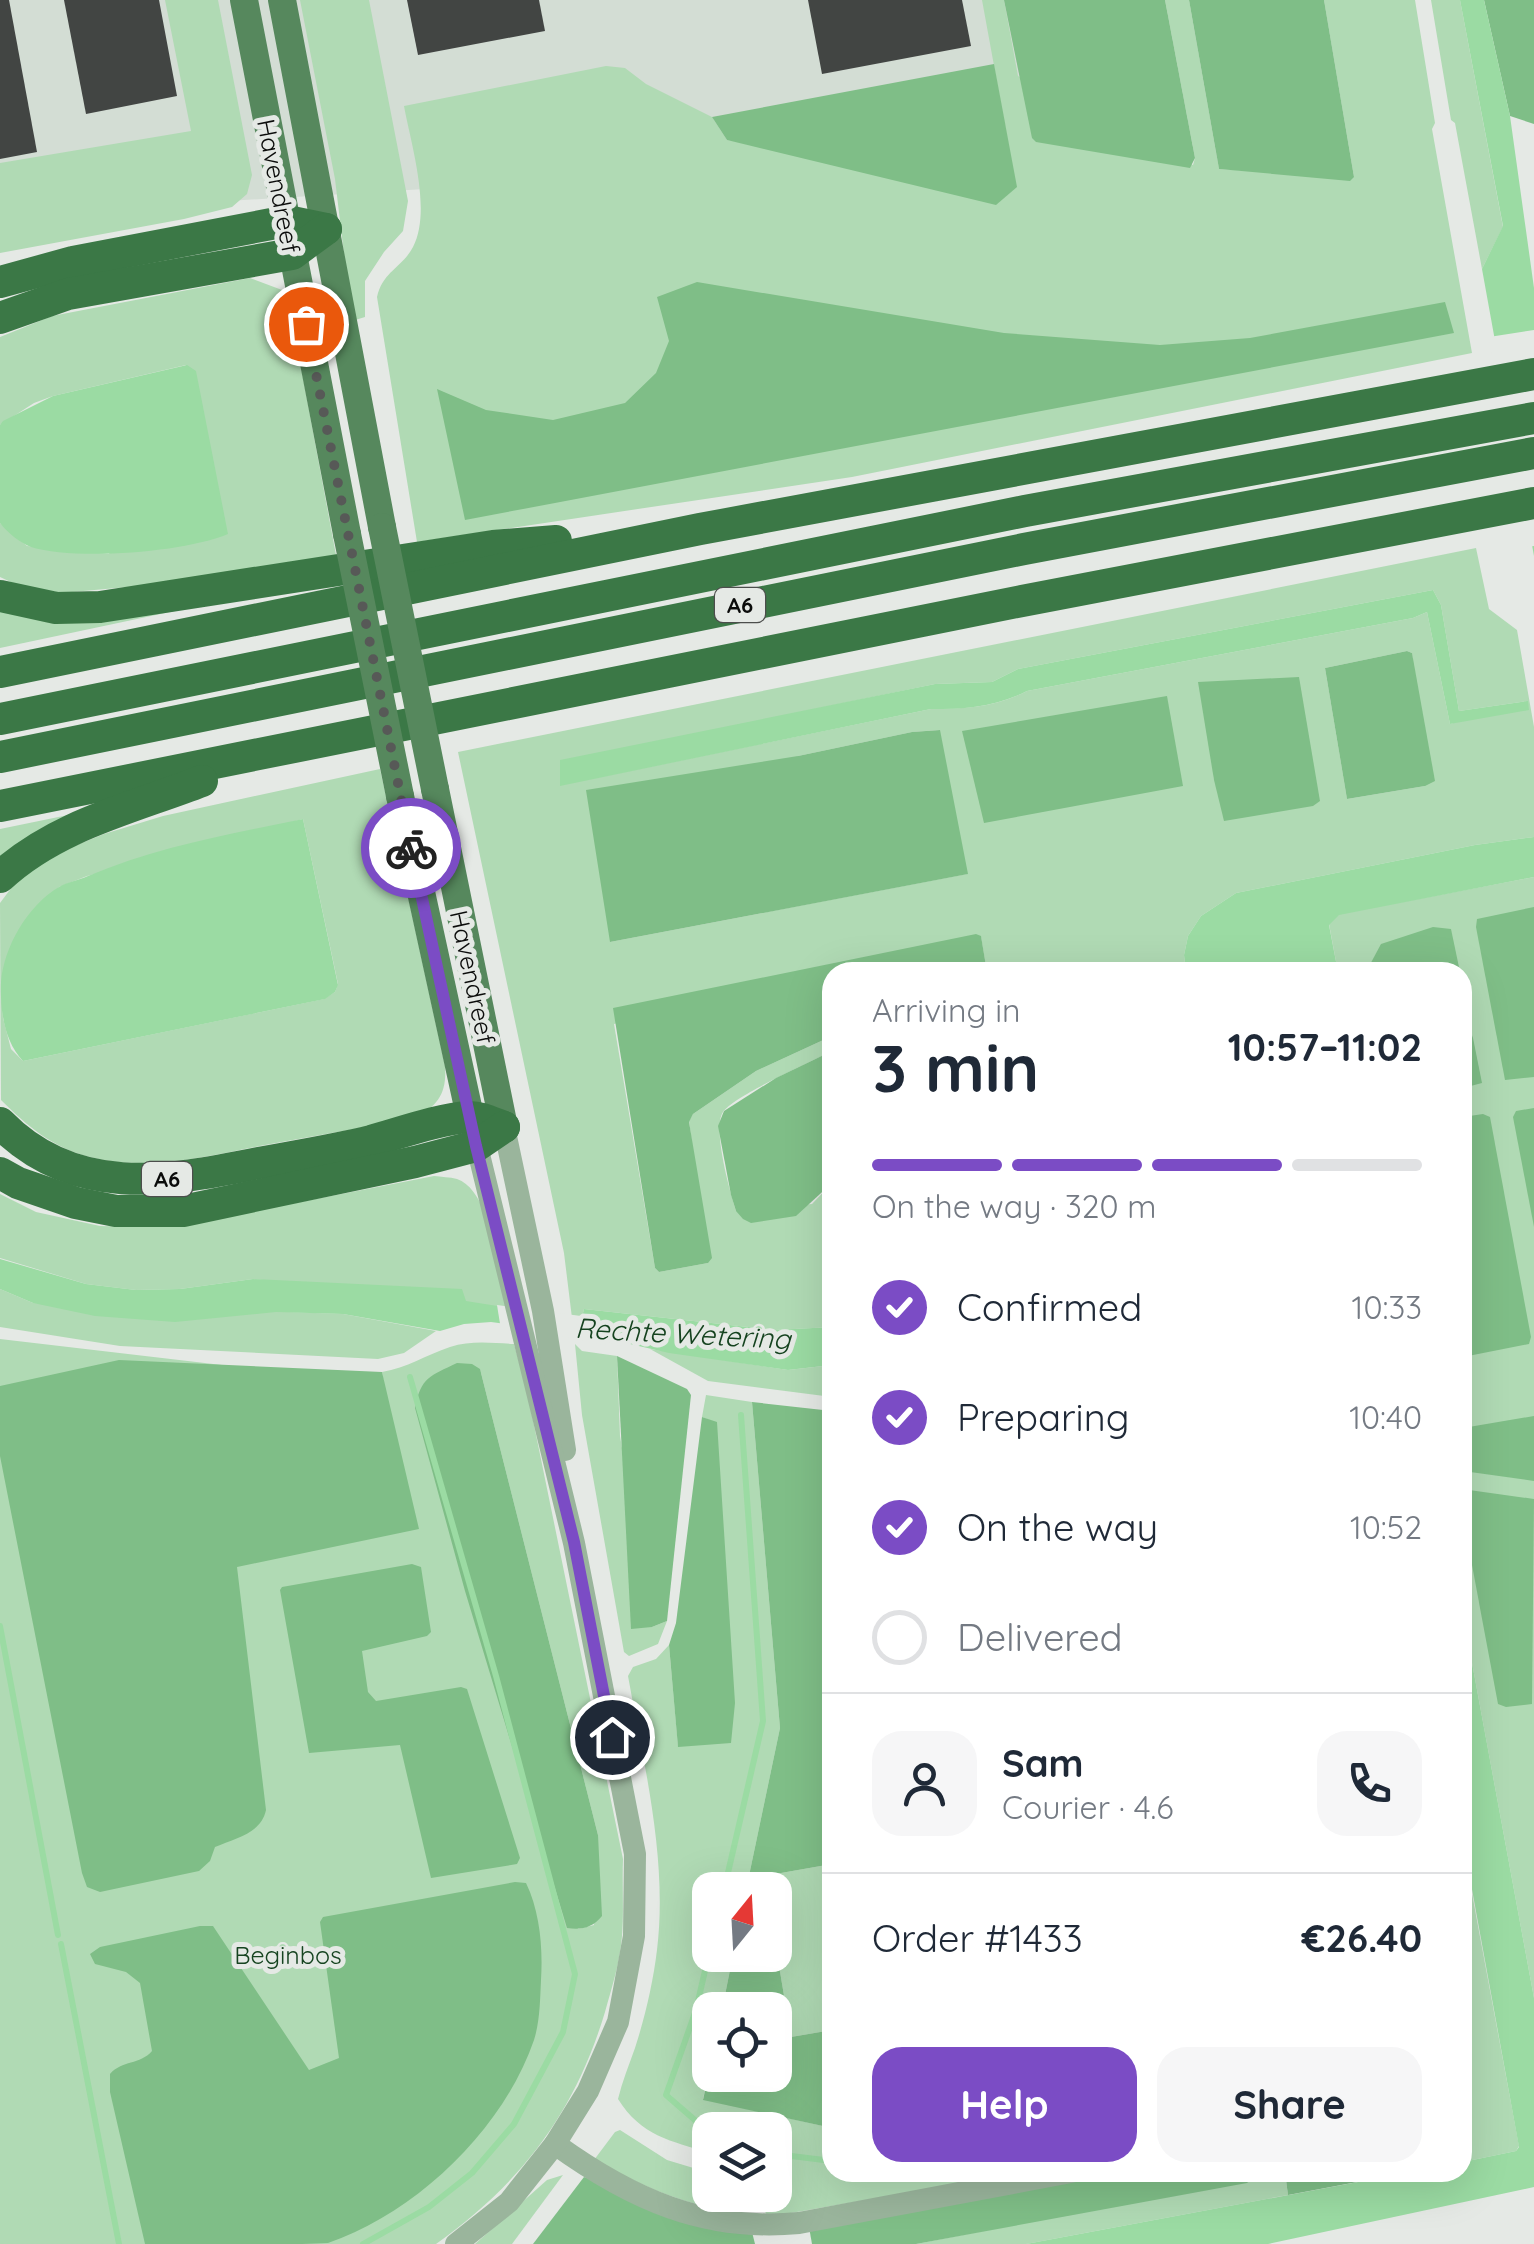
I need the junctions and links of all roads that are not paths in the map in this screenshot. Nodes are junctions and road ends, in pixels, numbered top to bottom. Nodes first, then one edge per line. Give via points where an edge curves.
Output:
1 (244, 0) edge
2 (282, 0) edge
3 (326, 229) junction
4 (290, 238) junction
5 (0, 282) edge
6 (0, 318) edge
7 (1534, 374) edge
8 (1534, 418) edge
9 (1534, 453) edge
10 (1534, 503) edge
11 (700, 530) junction
12 (0, 596) edge
13 (0, 672) edge
14 (0, 718) edge
15 (292, 746) junction
16 (0, 757) edge
17 (0, 806) edge
18 (0, 876) edge
19 (0, 1123) edge
20 (504, 1126) junction
21 (473, 1131) junction
22 (0, 1173) edge
23 (574, 1542) junction
24 (556, 2144) junction
25 (1019, 2182) edge
26 (456, 2244) edge

1 - 4 main road, Havendreef
2 - 3 main road, Havendreef
3 - 4 highway
3 - 20 main road, Havendreef, bridge
4 - 5 highway via 73,262
4 - 6 highway via 68,294
4 - 21 main road, Havendreef, bridge
7 - 11 highway
8 - 14 highway, A6 via 694,576
9 - 16 highway, A6
10 - 15 highway, A6
11 - 12 highway via 493,546 100,606 56,608
11 - 13 highway
15 - 17 highway, A6
15 - 18 highway, A6 via 50,838
19 - 21 highway, A6 via 42,1156 122,1180 167,1179
20 - 21 highway
20 - 23 street, Havendreef via 544,1311
21 - 22 highway, A6 via 415,1162 182,1210 116,1211 76,1203
21 - 23 street, Havendreef
23 - 24 street, Havendreef via 636,1854 634,1936 618,2022
24 - 25 street via 630,2192 698,2218 758,2227
24 - 26 street, Havendreef via 509,2202

